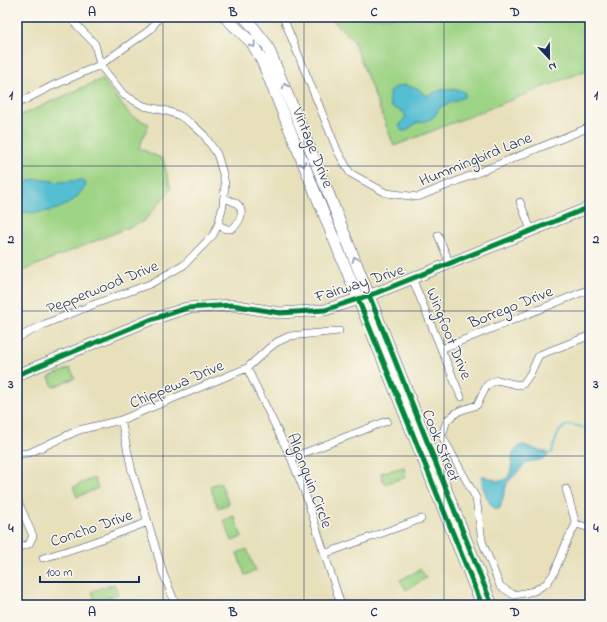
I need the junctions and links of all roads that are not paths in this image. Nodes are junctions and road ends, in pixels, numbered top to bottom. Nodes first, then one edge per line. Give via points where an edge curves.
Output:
1 (69, 17) edge
2 (159, 17) edge
3 (226, 17) edge
4 (244, 17) edge
5 (283, 17) edge
6 (100, 66) junction
7 (17, 104) edge
8 (590, 127) edge
9 (224, 198) junction
10 (520, 202) dead end
11 (590, 207) edge
12 (218, 225) junction
13 (531, 230) junction
14 (438, 235) dead end
15 (450, 264) junction
16 (412, 278) junction
17 (590, 289) edge
18 (369, 295) junction
19 (358, 299) junction
20 (339, 331) dead end
21 (17, 338) edge
22 (590, 338) edge
23 (441, 349) junction
24 (247, 368) junction
25 (17, 375) edge
26 (461, 397) dead end
27 (121, 420) junction
28 (387, 421) dead end
29 (17, 454) edge
30 (291, 458) junction
31 (566, 489) dead end
32 (17, 499) edge
33 (421, 519) dead end
34 (148, 522) junction
35 (576, 524) junction
36 (590, 528) edge
37 (17, 548) edge
38 (324, 554) junction
39 (43, 558) dead end
40 (176, 605) edge
41 (341, 605) edge
42 (482, 605) edge
43 (492, 605) edge

1 - 6 street via 95,44
2 - 6 street via 151,29
3 -> 19 street, Vintage Drive via 252,43 262,61
18 -> 4 street, Vintage Drive via 267,45
5 - 8 street, Hummingbird Lane via 338,152 350,173 386,193 418,197
6 - 7 street
6 - 9 street, Pepperwood Drive via 124,95 144,106 180,116 204,135 217,154 225,184
9 - 12 street, Pepperwood Drive
9 - 12 street via 238,204 241,216 238,224 231,229
10 - 13 street
11 - 13 street, Fairway Drive
12 - 21 street, Pepperwood Drive via 206,244 184,265 150,284 45,324
13 - 15 street, Fairway Drive
14 - 15 street
15 - 16 street, Fairway Drive
16 - 18 street, Fairway Drive
16 - 23 street, Wingfoot Drive
17 - 23 street, Borrego Drive
18 - 19 street, Fairway Drive
18 - 43 street, Cook Street
19 - 25 street, Fairway Drive via 325,310 280,313 232,305 187,308 150,320
19 - 42 street, Cook Street
20 - 24 street, Chippewa Drive via 282,339
22 - 35 street via 586,337 539,355 523,384 497,380 487,385 477,405 460,411 447,420 442,436 476,498 482,541 500,586 514,595 534,591 547,583
23 - 26 street, Wingfoot Drive
24 - 27 street, Chippewa Drive
24 - 30 street, Algonquin Circle
27 - 29 street, Chippewa Drive via 79,430 29,453
27 - 34 street via 132,471
28 - 30 street
30 - 38 street, Algonquin Circle
31 - 35 street
32 - 37 street via 33,536 29,544
33 - 38 street
34 - 39 street, Concho Drive via 102,540
34 - 40 street via 163,573
35 - 36 street
38 - 41 street, Algonquin Circle

